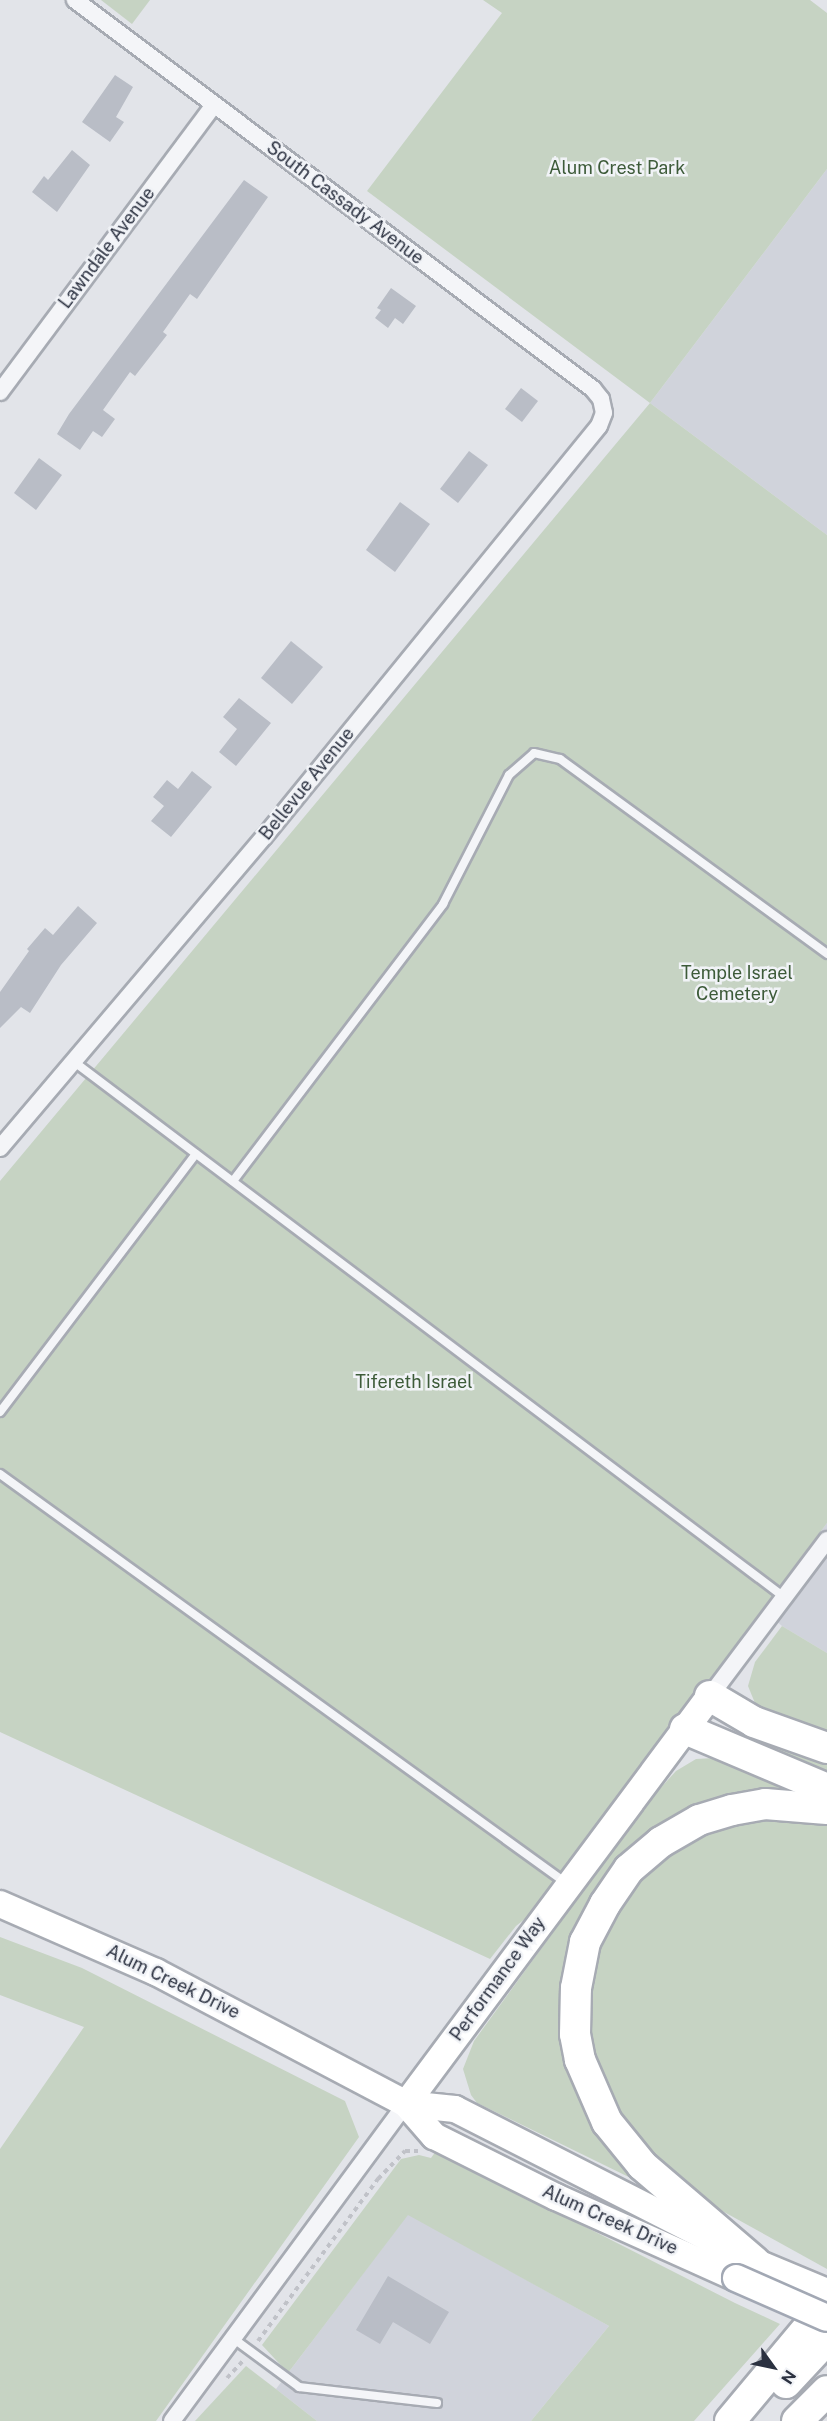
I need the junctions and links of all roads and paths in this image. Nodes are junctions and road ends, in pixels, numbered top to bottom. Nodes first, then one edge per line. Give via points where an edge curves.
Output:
1 (75, 0) edge
2 (214, 105) junction
3 (0, 392) edge
4 (604, 413) joint
5 (827, 954) edge
6 (73, 1061) junction
7 (0, 1148) edge
8 (196, 1154) junction
9 (233, 1181) junction
10 (0, 1412) edge
11 (0, 1474) edge
12 (827, 1540) edge
13 (784, 1597) junction
14 (710, 1696) junction
15 (685, 1729) junction
16 (827, 1748) edge
17 (827, 1789) edge
18 (827, 1809) edge
19 (568, 1885) junction
20 (0, 1904) edge
21 (406, 2104) junction
22 (422, 2152) dead end
23 (746, 2270) junction
24 (827, 2292) edge
25 (827, 2305) edge
26 (827, 2318) edge
27 (234, 2339) junction
28 (827, 2339) edge
29 (250, 2351) junction
30 (218, 2388) dead end
31 (827, 2391) edge
32 (437, 2403) dead end
33 (172, 2421) edge
34 (730, 2421) edge
35 (745, 2421) edge
36 (797, 2421) edge

1 - 2 street, South Cassady Avenue
2 - 3 street, Lawndale Avenue
2 - 4 street, South Cassady Avenue via 593,389 601,399
4 - 6 street, Bellevue Avenue via 599,426 264,837
5 - 9 lane via 560,759 534,753 509,775 436,913
6 - 7 street, Bellevue Avenue
6 - 8 lane
8 - 9 lane
8 - 10 lane
9 - 13 lane
11 - 19 lane
12 - 13 street, Performance Way
13 - 14 street, Performance Way
14 - 15 main road, Performance Way
14 - 16 highway via 754,1722
15 - 17 highway
15 - 19 main road, Performance Way
18 - 23 highway via 765,1804 732,1810 699,1820 661,1842 629,1869 604,1904 585,1942 576,1988 578,2051 587,2081 607,2122 642,2165
19 - 21 main road, Performance Way
20 - 21 main road, Alum Creek Drive via 156,1972
21 - 23 main road, Alum Creek Drive via 434,2136 556,2197
21 - 27 street, Performance Way
22 - 29 path via 405,2151 378,2179
23 - 24 main road, Alum Creek Drive
23 - 26 main road, Alum Creek Drive, bridge
25 - 34 highway
27 - 29 lane
27 - 33 street, Performance Way
28 - 35 highway
29 - 30 path
29 - 32 lane via 299,2387
31 - 36 highway

